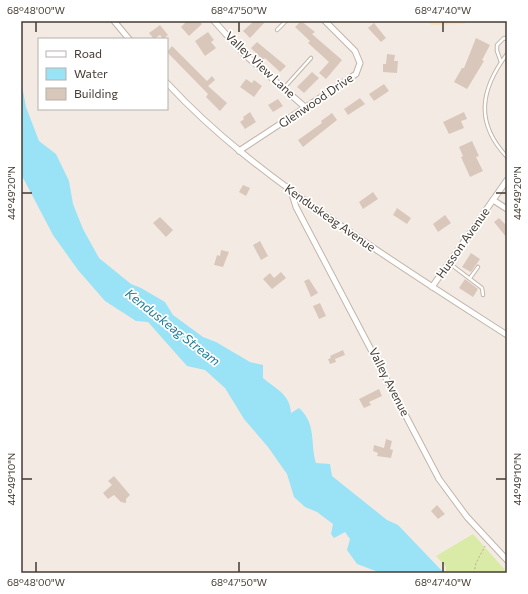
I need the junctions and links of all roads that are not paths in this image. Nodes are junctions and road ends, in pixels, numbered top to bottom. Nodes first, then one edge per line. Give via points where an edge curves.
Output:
1 (114, 21) edge
2 (214, 21) edge
3 (286, 21) edge
4 (325, 21) edge
5 (277, 30) dead end
6 (128, 38) edge
7 (507, 39) edge
8 (507, 54) edge
9 (311, 58) dead end
10 (501, 62) junction
11 (168, 84) edge
12 (284, 88) junction
13 (306, 108) junction
14 (239, 151) junction
15 (507, 157) edge
16 (507, 180) edge
17 (291, 191) junction
18 (493, 200) junction
19 (507, 210) edge
20 (449, 263) junction
21 (478, 267) dead end
22 (470, 278) junction
23 (432, 287) junction
24 (483, 295) dead end
25 (507, 335) edge
26 (507, 560) edge

1 - 6 street
2 - 12 street, Valley View Lane via 244,54
3 - 5 lane
4 - 13 street, Glenwood Drive via 355,51 360,63 356,74
7 - 10 lane via 504,38 497,45
8 - 10 lane
9 - 12 lane
10 - 15 lane via 489,83 484,109 487,128
11 - 14 street, Kenduskeag Avenue via 205,122
12 - 13 street, Valley View Lane
13 - 14 street, Glenwood Drive
14 - 17 street, Kenduskeag Avenue
16 - 18 street, Husson Avenue
17 - 23 street, Kenduskeag Avenue
17 - 26 street, Valley Avenue via 296,207 435,472 453,500
18 - 19 street
18 - 20 street, Husson Avenue
20 - 22 lane
20 - 23 street, Husson Avenue
21 - 22 lane
22 - 24 lane via 482,288
23 - 25 street, Kenduskeag Avenue

